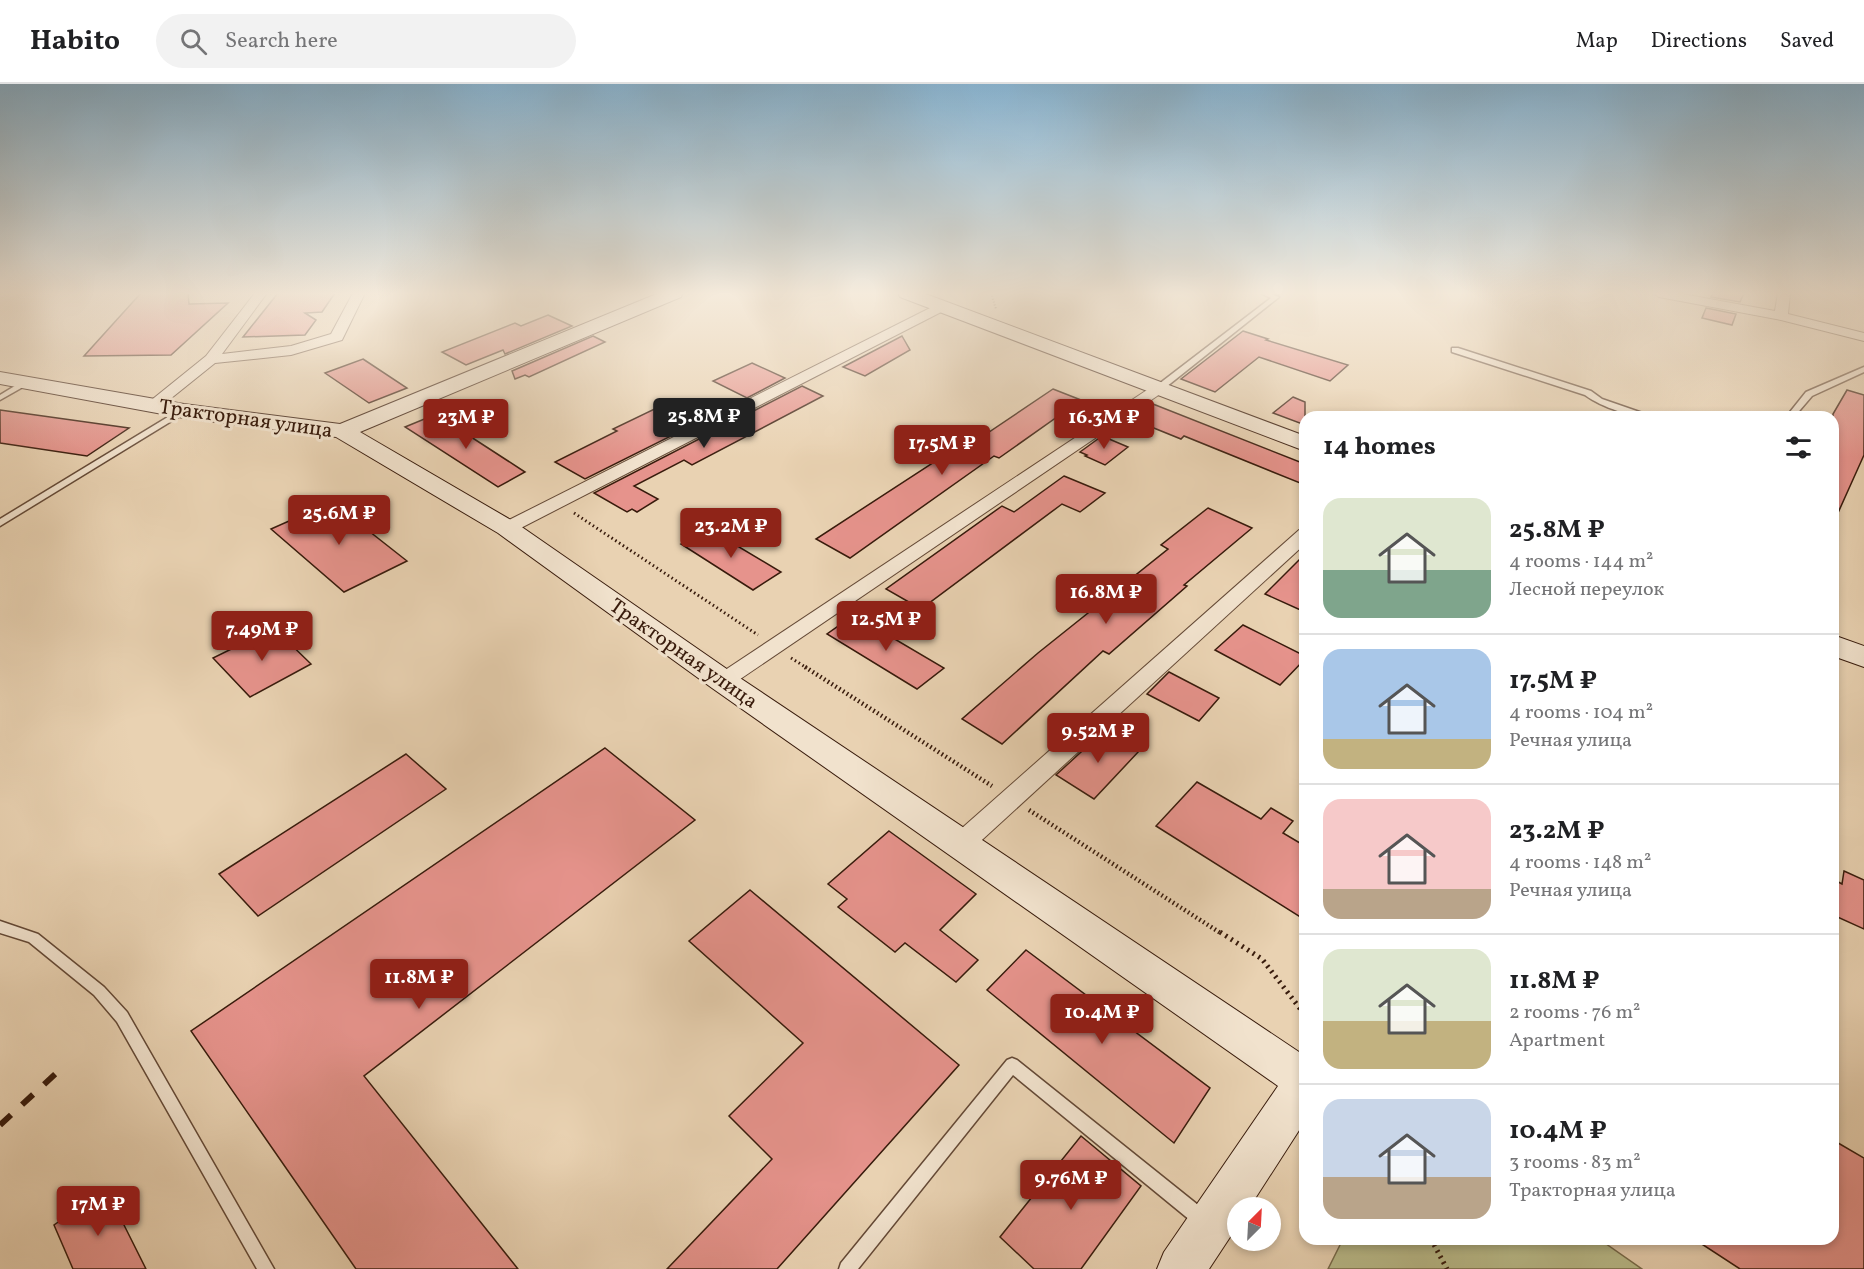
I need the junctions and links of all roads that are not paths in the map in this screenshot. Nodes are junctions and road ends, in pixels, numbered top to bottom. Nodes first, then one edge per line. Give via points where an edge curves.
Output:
1 (219, 348) edge
2 (306, 348) edge
3 (540, 348) edge
4 (859, 348) edge
5 (1053, 348) edge
6 (1209, 348) edge
7 (1455, 350) dead end
8 (211, 359) junction
9 (1864, 369) edge
10 (0, 378) edge
11 (26, 383) junction
12 (1158, 388) junction
13 (0, 398) edge
14 (154, 405) junction
15 (184, 411) junction
16 (1631, 411) edge
17 (1795, 411) edge
18 (342, 431) junction
19 (1299, 442) edge
20 (0, 524) edge
21 (507, 528) junction
22 (1299, 539) edge
23 (1839, 647) edge
24 (1864, 657) edge
25 (723, 681) junction
26 (962, 843) junction
27 (0, 927) edge
28 (1299, 1076) edge
29 (1299, 1093) edge
30 (1212, 1227) junction
31 (266, 1269) edge
32 (847, 1269) edge
33 (1181, 1269) edge

1 - 8 street
2 - 8 street
3 - 18 street
4 - 21 street
5 - 12 street
6 - 12 lane
7 - 16 lane
8 - 14 street
9 - 17 lane via 1809,394
10 - 11 street, Тракторная улица
11 - 13 lane
11 - 14 street, Тракторная улица
12 - 19 street
12 - 25 street
14 - 15 street, Тракторная улица
15 - 18 street, Тракторная улица
15 - 20 lane
18 - 21 street, Тракторная улица
21 - 25 street, Тракторная улица
22 - 26 street
23 - 24 street
25 - 26 street, Тракторная улица
26 - 28 street, Тракторная улица
27 - 31 lane via 33,938 99,991 122,1017
29 - 30 street
30 - 32 lane via 1012,1065
30 - 33 street

